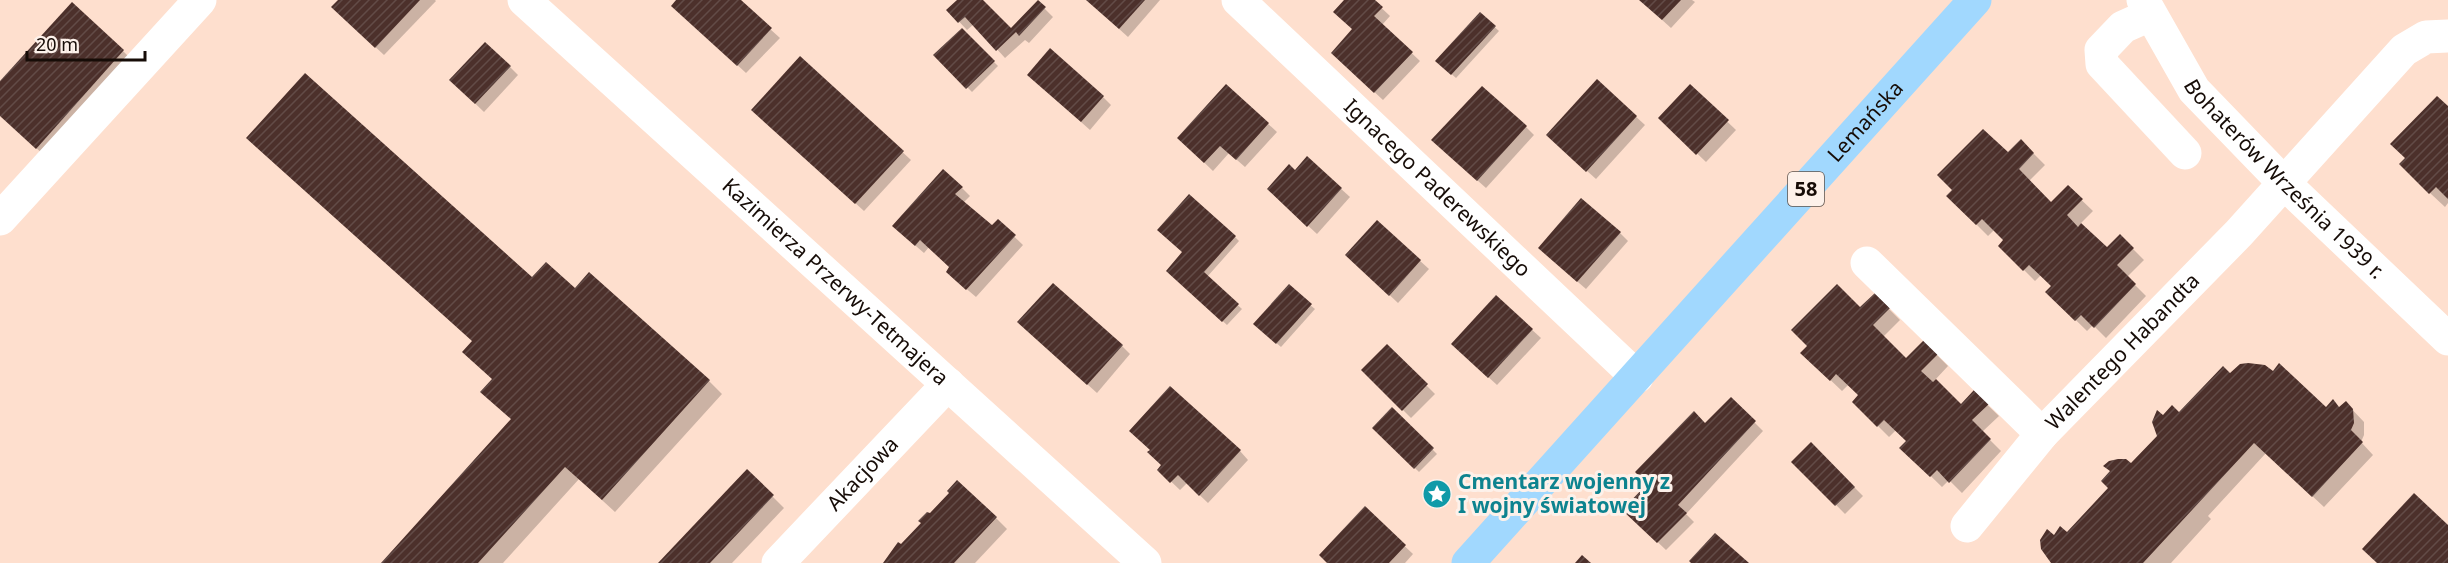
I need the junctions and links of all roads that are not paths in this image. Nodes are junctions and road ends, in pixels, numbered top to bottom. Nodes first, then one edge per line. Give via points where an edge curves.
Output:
1 (200, 0) edge
2 (524, 0) edge
3 (1238, 0) edge
4 (1975, 0) edge
5 (2147, 8) edge
6 (2448, 36) edge
7 (2185, 153) dead end
8 (2285, 184) junction
9 (0, 219) edge
10 (1867, 263) dead end
11 (2448, 339) edge
12 (1637, 377) junction
13 (948, 384) junction
14 (2042, 434) junction
15 (1966, 526) dead end
16 (778, 563) edge
17 (1145, 563) edge
18 (1468, 563) edge

1 - 9 street
2 - 13 street, Kazimierza Przerwy-Tetmajera
3 - 12 street, Ignacego Paderewskiego
4 - 12 main road, Lemańska / 58
5 - 7 street via 2101,50 2102,64
5 - 8 street, Bohaterów Września 1939 r. via 2193,90
6 - 8 street, Walentego Habandta via 2426,37 2404,50
8 - 11 street, Bohaterów Września 1939 r.
8 - 14 street, Walentego Habandta
10 - 14 street
12 - 18 main road, 58
13 - 16 street, Akacjowa
13 - 17 street, Kazimierza Przerwy-Tetmajera
14 - 15 street, Walentego Habandta

